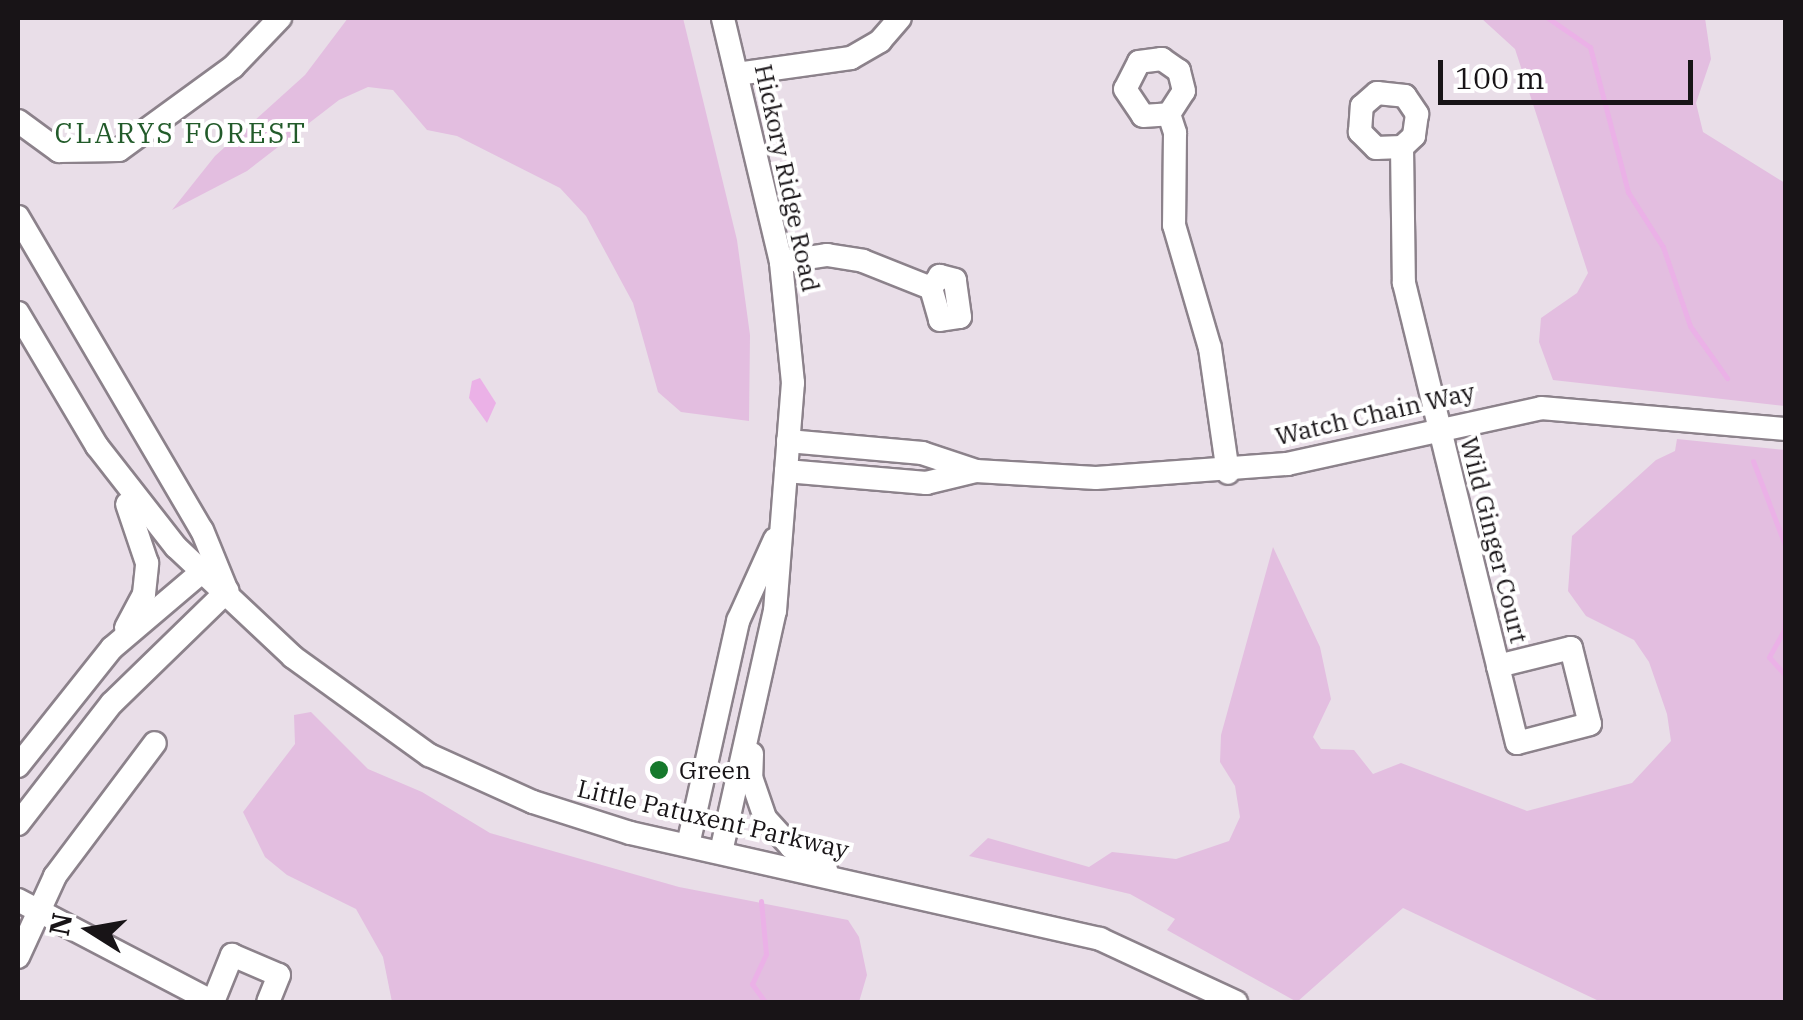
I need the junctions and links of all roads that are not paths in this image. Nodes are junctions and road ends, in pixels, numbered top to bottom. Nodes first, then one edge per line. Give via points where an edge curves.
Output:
1 (279, 18) edge
2 (723, 18) edge
3 (900, 18) edge
4 (737, 74) junction
5 (1169, 114) dead end
6 (18, 121) edge
7 (1402, 147) dead end
8 (18, 216) edge
9 (781, 262) junction
10 (931, 288) dead end
11 (18, 313) edge
12 (1438, 428) junction
13 (1786, 430) edge
14 (788, 441) junction
15 (97, 446) junction
16 (976, 470) junction
17 (786, 471) junction
18 (1228, 472) junction
19 (779, 531) junction
20 (209, 566) junction
21 (227, 591) junction
22 (112, 648) junction
23 (1498, 666) junction
24 (754, 711) junction
25 (155, 743) dead end
26 (18, 766) edge
27 (18, 824) edge
28 (688, 845) junction
29 (721, 852) junction
30 (838, 878) junction
31 (27, 904) edge
32 (18, 957) edge
33 (213, 1002) edge
34 (268, 1002) edge
35 (1236, 1002) edge

1 - 6 street via 220,78 119,150 60,151
2 - 4 street, Hickory Ridge Road
3 - 4 street via 880,41 851,58
4 - 9 street, Hickory Ridge Road
5 - 18 street via 1177,156 1174,225 1210,348
7 - 12 street, Wild Ginger Court via 1404,283
8 - 20 street, Little Patuxent Parkway
9 - 10 street via 843,256
9 - 14 street, Hickory Ridge Road via 793,383
11 - 15 street, Little Patuxent Parkway
12 - 13 street, Watch Chain Way via 1515,410 1567,408
12 - 18 street, Watch Chain Way
12 - 23 street, Wild Ginger Court
14 - 16 street, Watch Chain Way via 922,453
14 - 17 street, Hickory Ridge Road
15 - 20 street, Little Patuxent Parkway via 149,518
15 - 22 street via 138,527 147,563 137,612
16 - 17 street, Watch Chain Way via 926,483
16 - 18 street, Watch Chain Way via 1096,478
17 - 19 street, Hickory Ridge Road
19 - 24 street, Hickory Ridge Road via 775,611
19 - 28 street, Hickory Ridge Road via 738,620
20 - 21 street, Little Patuxent Parkway
20 - 22 street
21 - 27 street via 112,703
21 - 28 street, Little Patuxent Parkway via 293,658 429,755 550,808
22 - 26 street
23 - 23 street, Wild Ginger Court via 1571,648 1590,724 1517,743
24 - 29 street, Hickory Ridge Road
24 - 30 street via 752,777 764,818 791,847
25 - 31 street
28 - 29 street, Little Patuxent Parkway
29 - 30 street, Little Patuxent Parkway
30 - 35 street, Little Patuxent Parkway via 1100,939
31 - 32 street
31 - 33 street
33 - 34 street via 232,956 279,975

